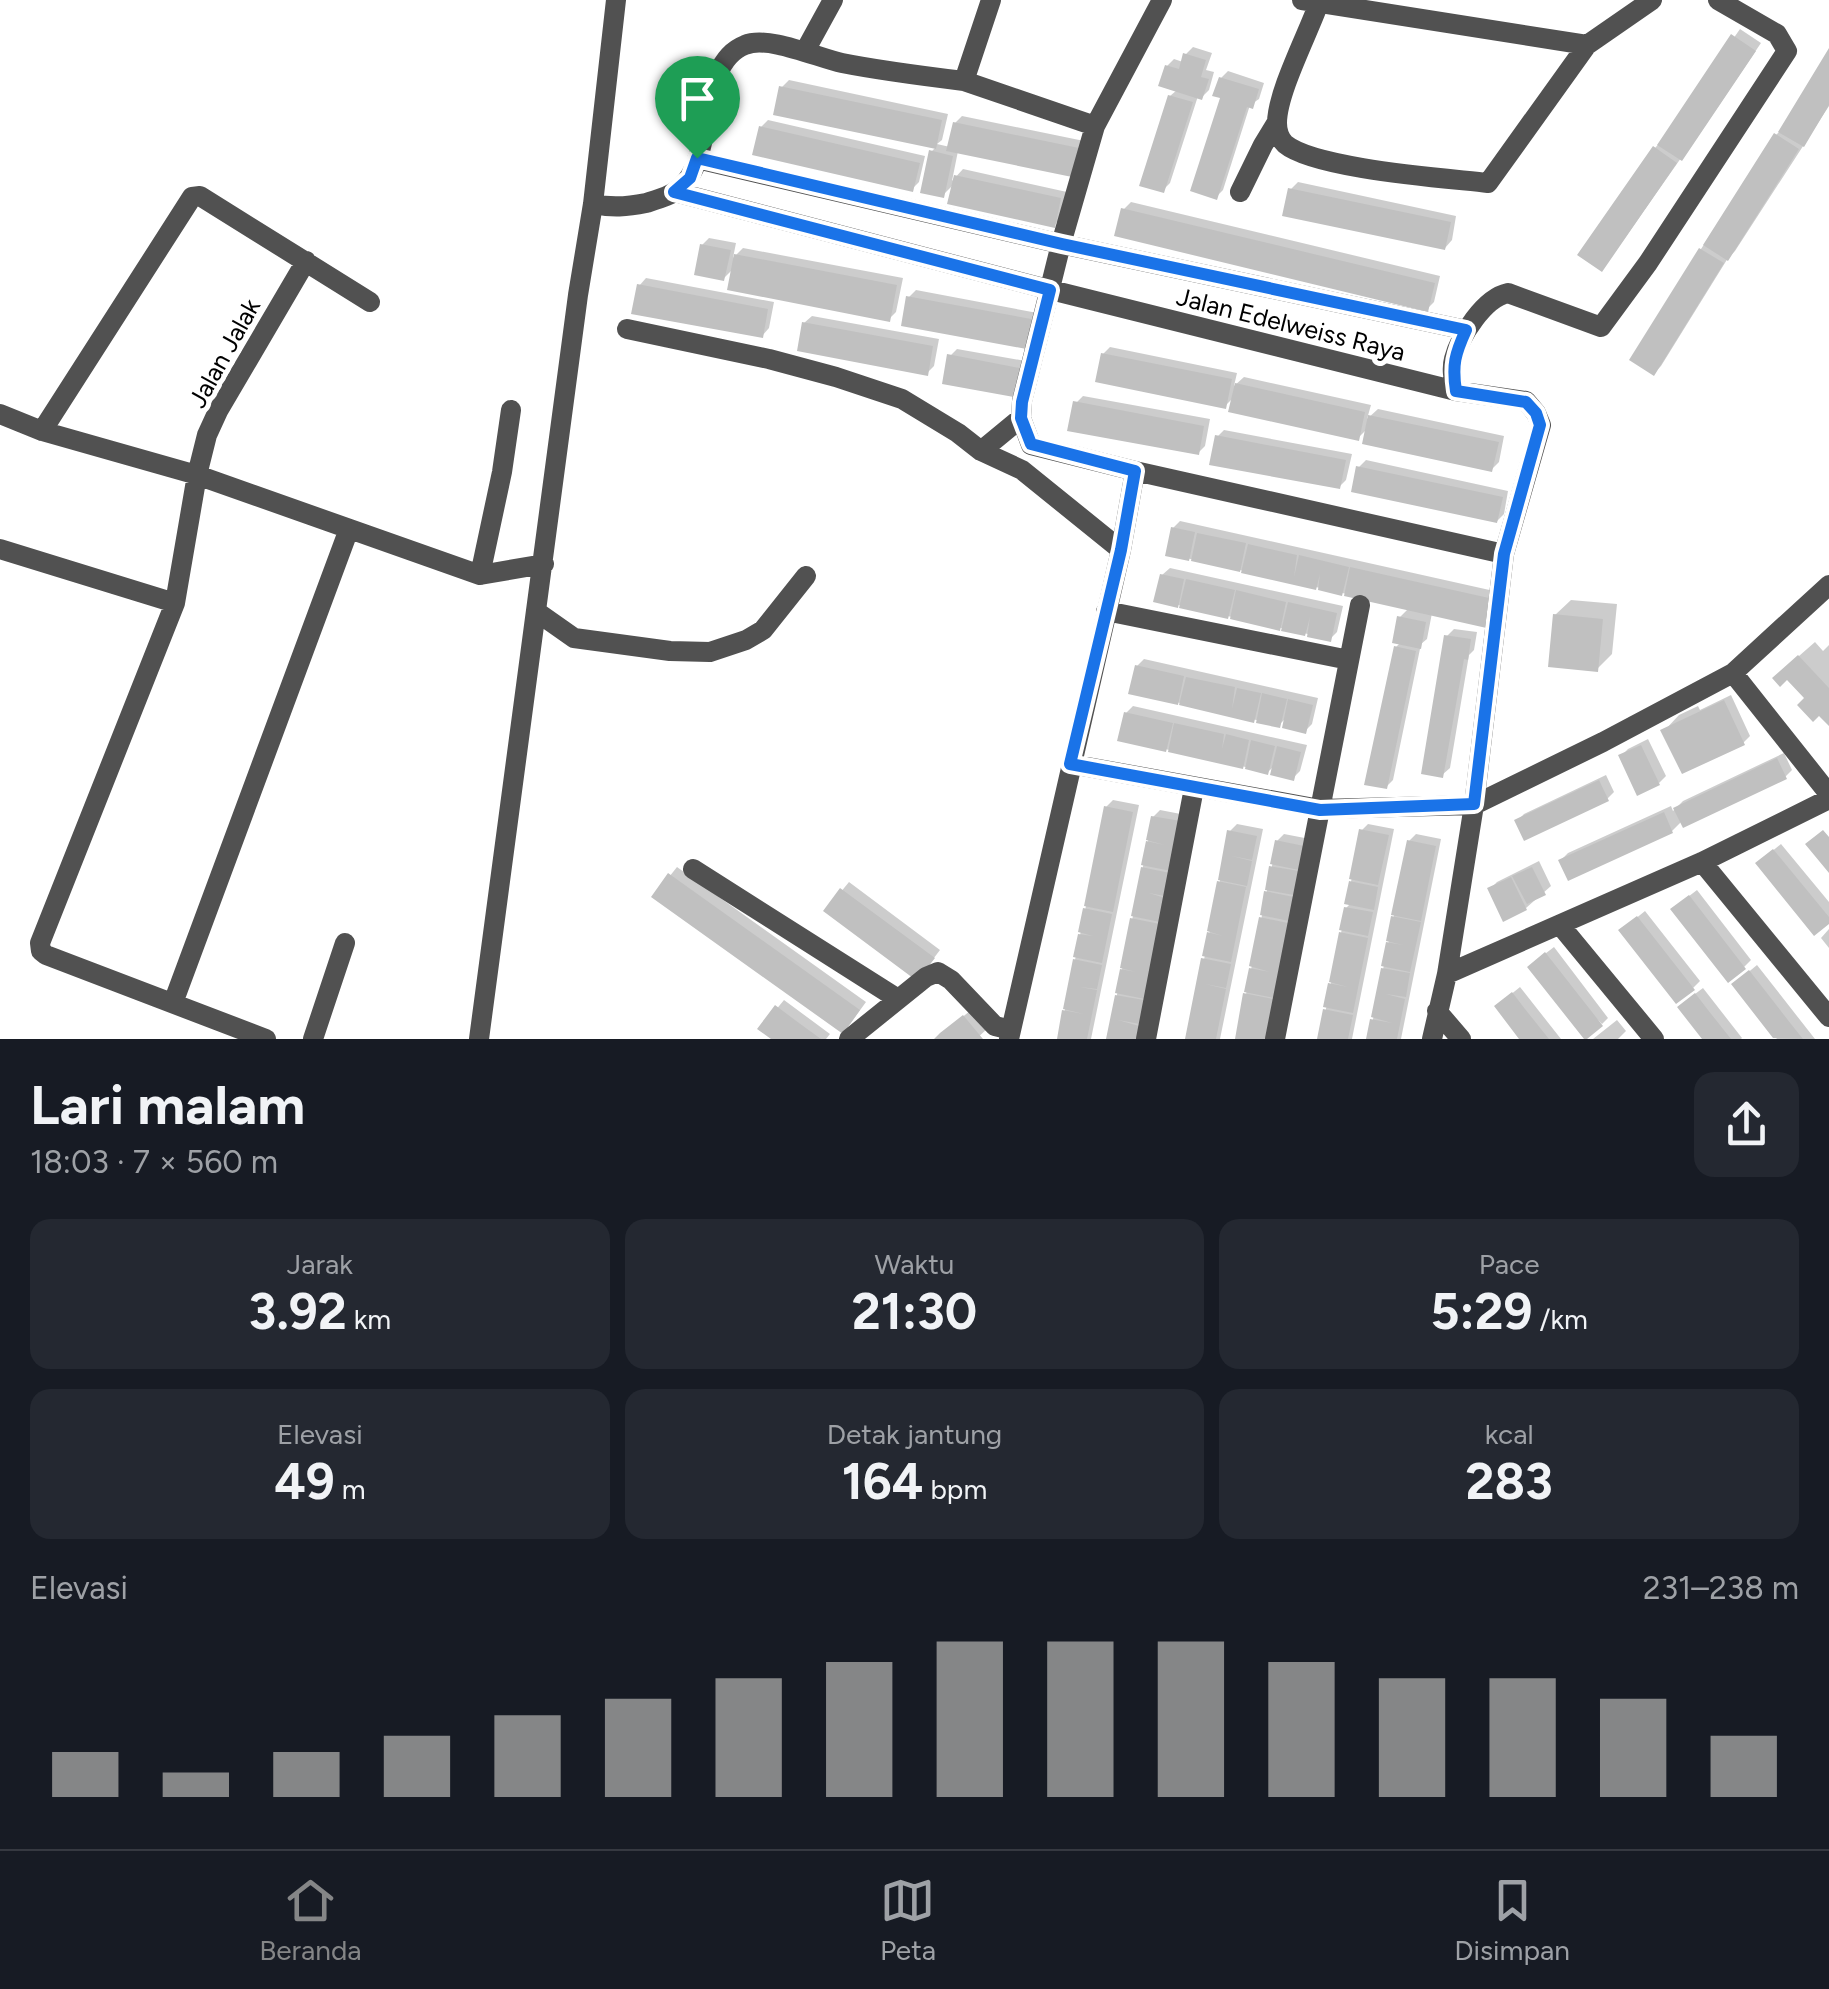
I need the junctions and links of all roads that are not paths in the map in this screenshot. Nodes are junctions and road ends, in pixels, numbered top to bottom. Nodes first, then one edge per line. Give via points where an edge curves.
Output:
1 (616, 0) edge
2 (832, 0) edge
3 (991, 0) edge
4 (1162, 0) edge
5 (1652, 0) edge
6 (1718, 0) edge
7 (1314, 1) edge
8 (1587, 45) junction
9 (805, 50) junction
10 (964, 81) junction
11 (1277, 122) junction
12 (1095, 126) junction
13 (697, 158) junction
14 (674, 192) junction
15 (1240, 192) dead end
16 (593, 204) junction
17 (1062, 244) junction
18 (306, 260) junction
19 (1050, 290) junction
20 (370, 302) dead end
21 (627, 329) dead end
22 (1466, 330) junction
23 (1456, 391) junction
24 (511, 410) dead end
25 (0, 414) edge
26 (1021, 418) junction
27 (42, 431) junction
28 (981, 451) junction
29 (1135, 471) junction
30 (197, 475) junction
31 (350, 529) junction
32 (0, 549) edge
33 (1121, 550) junction
34 (1504, 554) junction
35 (544, 564) junction
36 (480, 575) junction
37 (806, 576) dead end
38 (1829, 585) edge
39 (175, 603) junction
40 (1360, 606) dead end
41 (1106, 611) junction
42 (537, 612) junction
43 (1349, 660) junction
44 (1734, 674) junction
45 (1070, 764) junction
46 (1194, 788) junction
47 (1829, 796) edge
48 (1474, 804) junction
49 (1320, 810) junction
50 (1702, 862) junction
51 (693, 869) dead end
52 (1560, 926) junction
53 (345, 943) dead end
54 (1447, 974) junction
55 (898, 1000) junction
56 (173, 1003) junction
57 (1437, 1011) junction
58 (1829, 1017) edge
59 (1003, 1034) edge
60 (266, 1039) edge
61 (313, 1039) edge
62 (479, 1039) edge
63 (849, 1039) edge
64 (1146, 1039) edge
65 (1275, 1039) edge
66 (1432, 1039) edge
67 (1460, 1039) edge
68 (1654, 1039) edge

1 - 16 street
2 - 9 street
3 - 10 street
4 - 12 street
5 - 8 street
6 - 22 street via 1777,34 1787,50 1601,327 1508,293 1496,296
7 - 8 street
7 - 11 street
8 - 11 street via 1488,183 1315,157 1288,147
9 - 10 street via 837,62
9 - 13 street via 751,42 733,52 715,83
10 - 12 street
11 - 15 street
12 - 17 street
13 - 14 street via 690,178
13 - 17 street
14 - 16 street via 626,207
14 - 19 street, Jalan Edelweiss Raya
16 - 35 street
17 - 19 street
17 - 22 street
18 - 20 street
18 - 27 street via 200,196 192,198
18 - 30 street, Jalan Jalak via 218,411
19 - 23 street, Jalan Edelweiss Raya
19 - 26 street
21 - 28 street via 836,376 902,399
22 - 23 street via 1452,370
23 - 34 street, Jalan Edelweiss Raya via 1526,402 1540,425
24 - 36 street
25 - 27 street
26 - 28 street
26 - 29 street via 1031,444
27 - 30 street
28 - 33 street via 1022,470
29 - 33 street
29 - 34 street
30 - 31 street
30 - 39 street, Jalan Jalak
31 - 36 street
31 - 56 street
32 - 39 street
33 - 41 street
34 - 48 street, Jalan Edelweiss Raya
35 - 36 street
35 - 42 street
37 - 42 street via 763,630 710,652 574,638
38 - 44 street
39 - 56 street, Jalan Jalak via 40,943 46,954
40 - 43 street
41 - 43 street
41 - 45 street
42 - 62 street
43 - 49 street
44 - 47 street
44 - 48 street
45 - 46 street
45 - 59 street
46 - 49 street
46 - 64 street
47 - 50 street
48 - 49 street
48 - 54 street, Jalan Edelweiss Raya
49 - 65 street
50 - 52 street
50 - 58 street
51 - 55 street
52 - 54 street
52 - 68 street
53 - 61 street
54 - 57 street, Jalan Edelweiss Raya
55 - 59 street via 938,972
55 - 63 street
56 - 60 street
57 - 66 street, Jalan Edelweiss Raya
57 - 67 street

